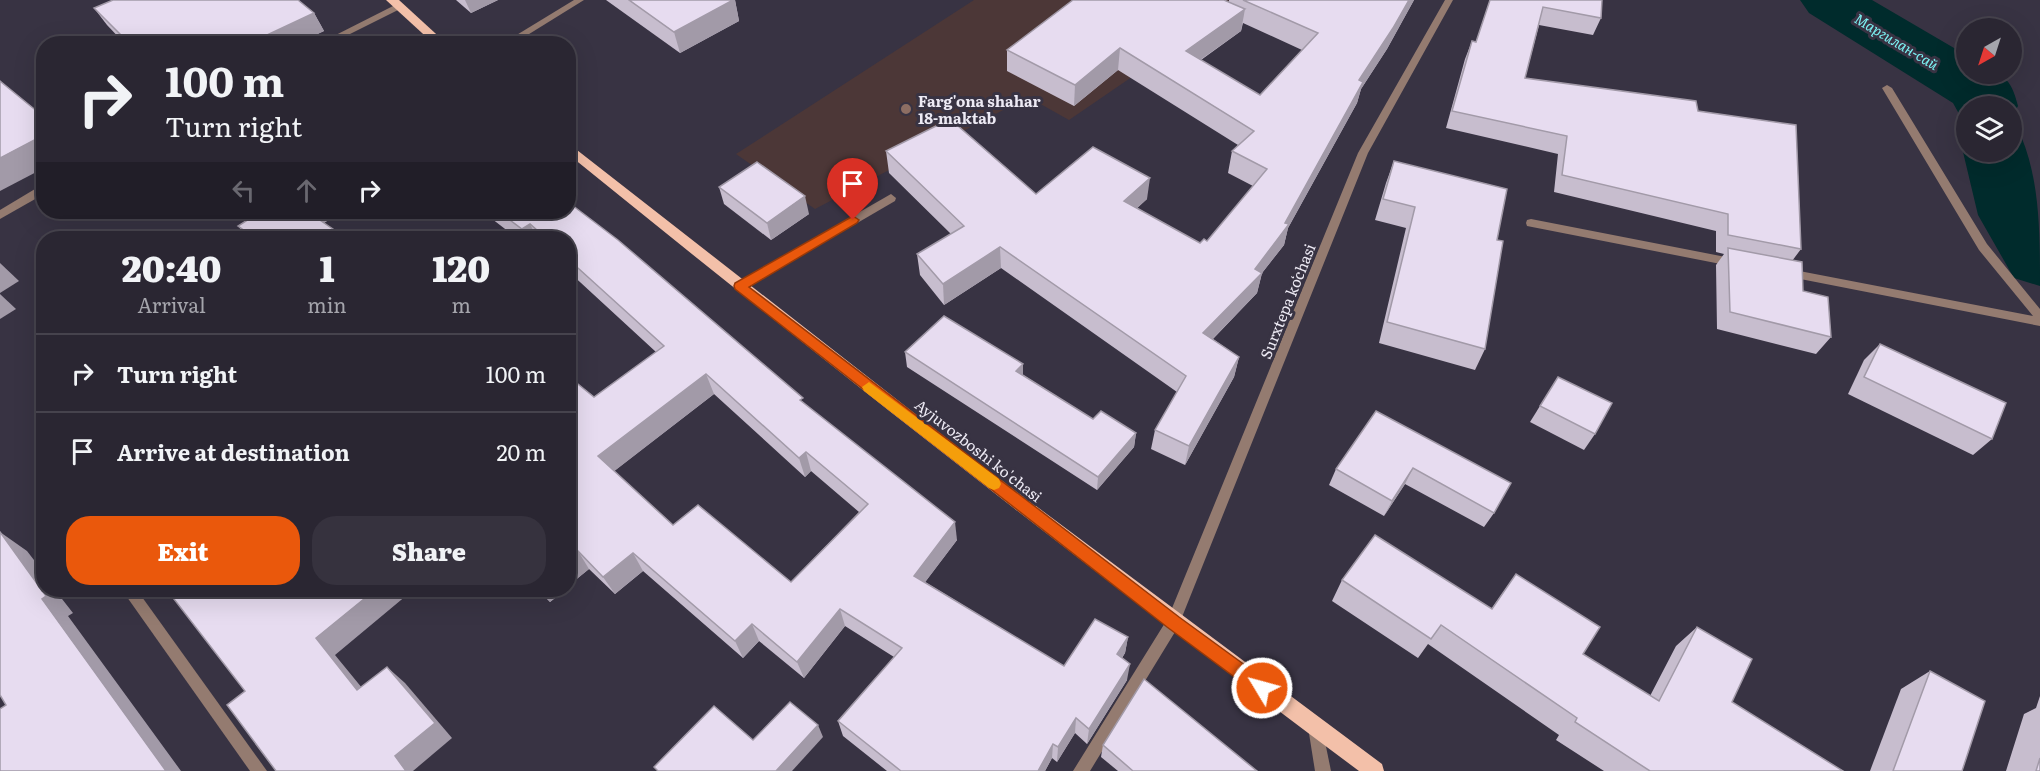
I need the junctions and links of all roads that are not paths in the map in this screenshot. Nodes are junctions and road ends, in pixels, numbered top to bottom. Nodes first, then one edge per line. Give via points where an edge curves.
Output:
1 (580, 0) edge
2 (1449, 0) edge
3 (396, 3) edge
4 (336, 36) edge
5 (433, 36) edge
6 (519, 36) edge
7 (1887, 88) dead end
8 (576, 153) edge
9 (36, 194) edge
10 (891, 198) dead end
11 (0, 215) edge
12 (1531, 223) dead end
13 (1751, 266) edge
14 (1774, 270) edge
15 (740, 286) junction
16 (2040, 317) edge
17 (2040, 322) edge
18 (134, 597) edge
19 (1173, 622) junction
20 (1316, 727) junction
21 (259, 771) edge
22 (1081, 771) edge
23 (1323, 771) edge
24 (1375, 771) edge

1 - 6 street
2 - 19 street, Surxtepa koʻchasi via 1364,153
3 - 4 street
3 - 5 main road
7 - 16 street via 1983,247
8 - 15 main road, Ayjuvozboshi ko'chasi
9 - 11 street
10 - 15 street
12 - 13 street
14 - 17 street
15 - 19 main road, Ayjuvozboshi ko'chasi
18 - 21 street
19 - 20 main road, Ayjuvozboshi ko'chasi
19 - 22 street, Surxtepa koʻchasi
20 - 23 street
20 - 24 main road, Ayjuvozboshi ko'chasi

